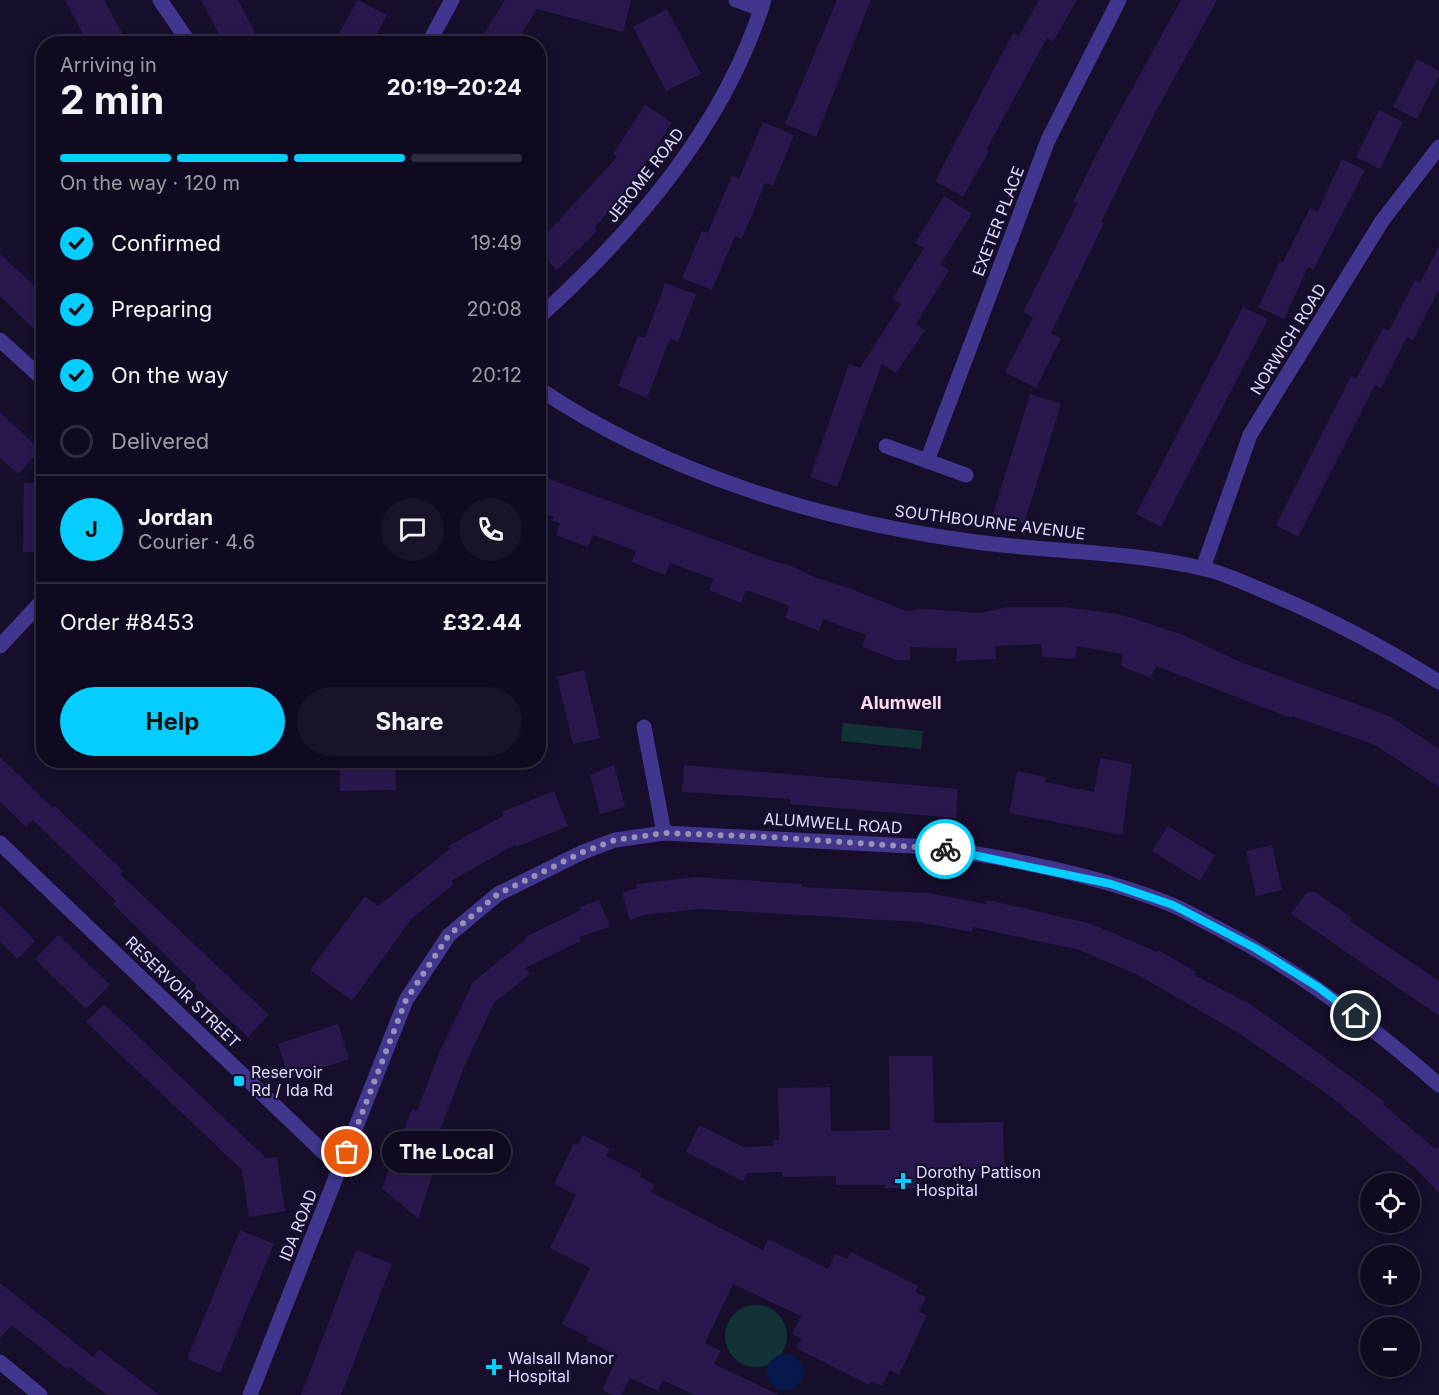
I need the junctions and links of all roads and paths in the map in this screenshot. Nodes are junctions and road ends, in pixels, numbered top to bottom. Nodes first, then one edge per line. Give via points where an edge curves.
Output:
1 (160, 0) edge
2 (452, 0) edge
3 (736, 0) edge
4 (1119, 0) edge
5 (762, 5) edge
6 (185, 36) edge
7 (432, 36) edge
8 (1439, 147) edge
9 (546, 311) edge
10 (0, 340) edge
11 (36, 373) edge
12 (546, 393) edge
13 (886, 446) dead end
14 (927, 461) junction
15 (966, 475) dead end
16 (1203, 568) junction
17 (36, 608) edge
18 (0, 646) edge
19 (1439, 682) edge
20 (644, 727) dead end
21 (664, 833) junction
22 (0, 843) edge
23 (406, 1000) joint
24 (1439, 1085) edge
25 (340, 1168) junction
26 (0, 1362) edge
27 (40, 1395) edge
28 (250, 1395) edge

1 - 6 street
2 - 7 street
3 - 5 street
4 - 14 street, EXETER PLACE via 1048,140
5 - 9 street, JEROME ROAD via 729,81 681,163 624,232
8 - 16 street, NORWICH ROAD via 1382,221 1250,435
10 - 11 street
12 - 16 street, SOUTHBOURNE AVENUE via 686,467 803,507 860,522 979,543
13 - 14 street
14 - 15 street
16 - 19 street, SOUTHBOURNE AVENUE via 1292,603
17 - 18 street
20 - 21 street
21 - 23 street, ALUMWELL ROAD via 615,840 498,894 449,935
21 - 24 street, ALUMWELL ROAD via 930,848 972,853 1111,884 1173,905 1300,976 1393,1045
22 - 25 street, RESERVOIR STREET
23 - 25 street, IDA ROAD
25 - 28 street, IDA ROAD
26 - 27 street

